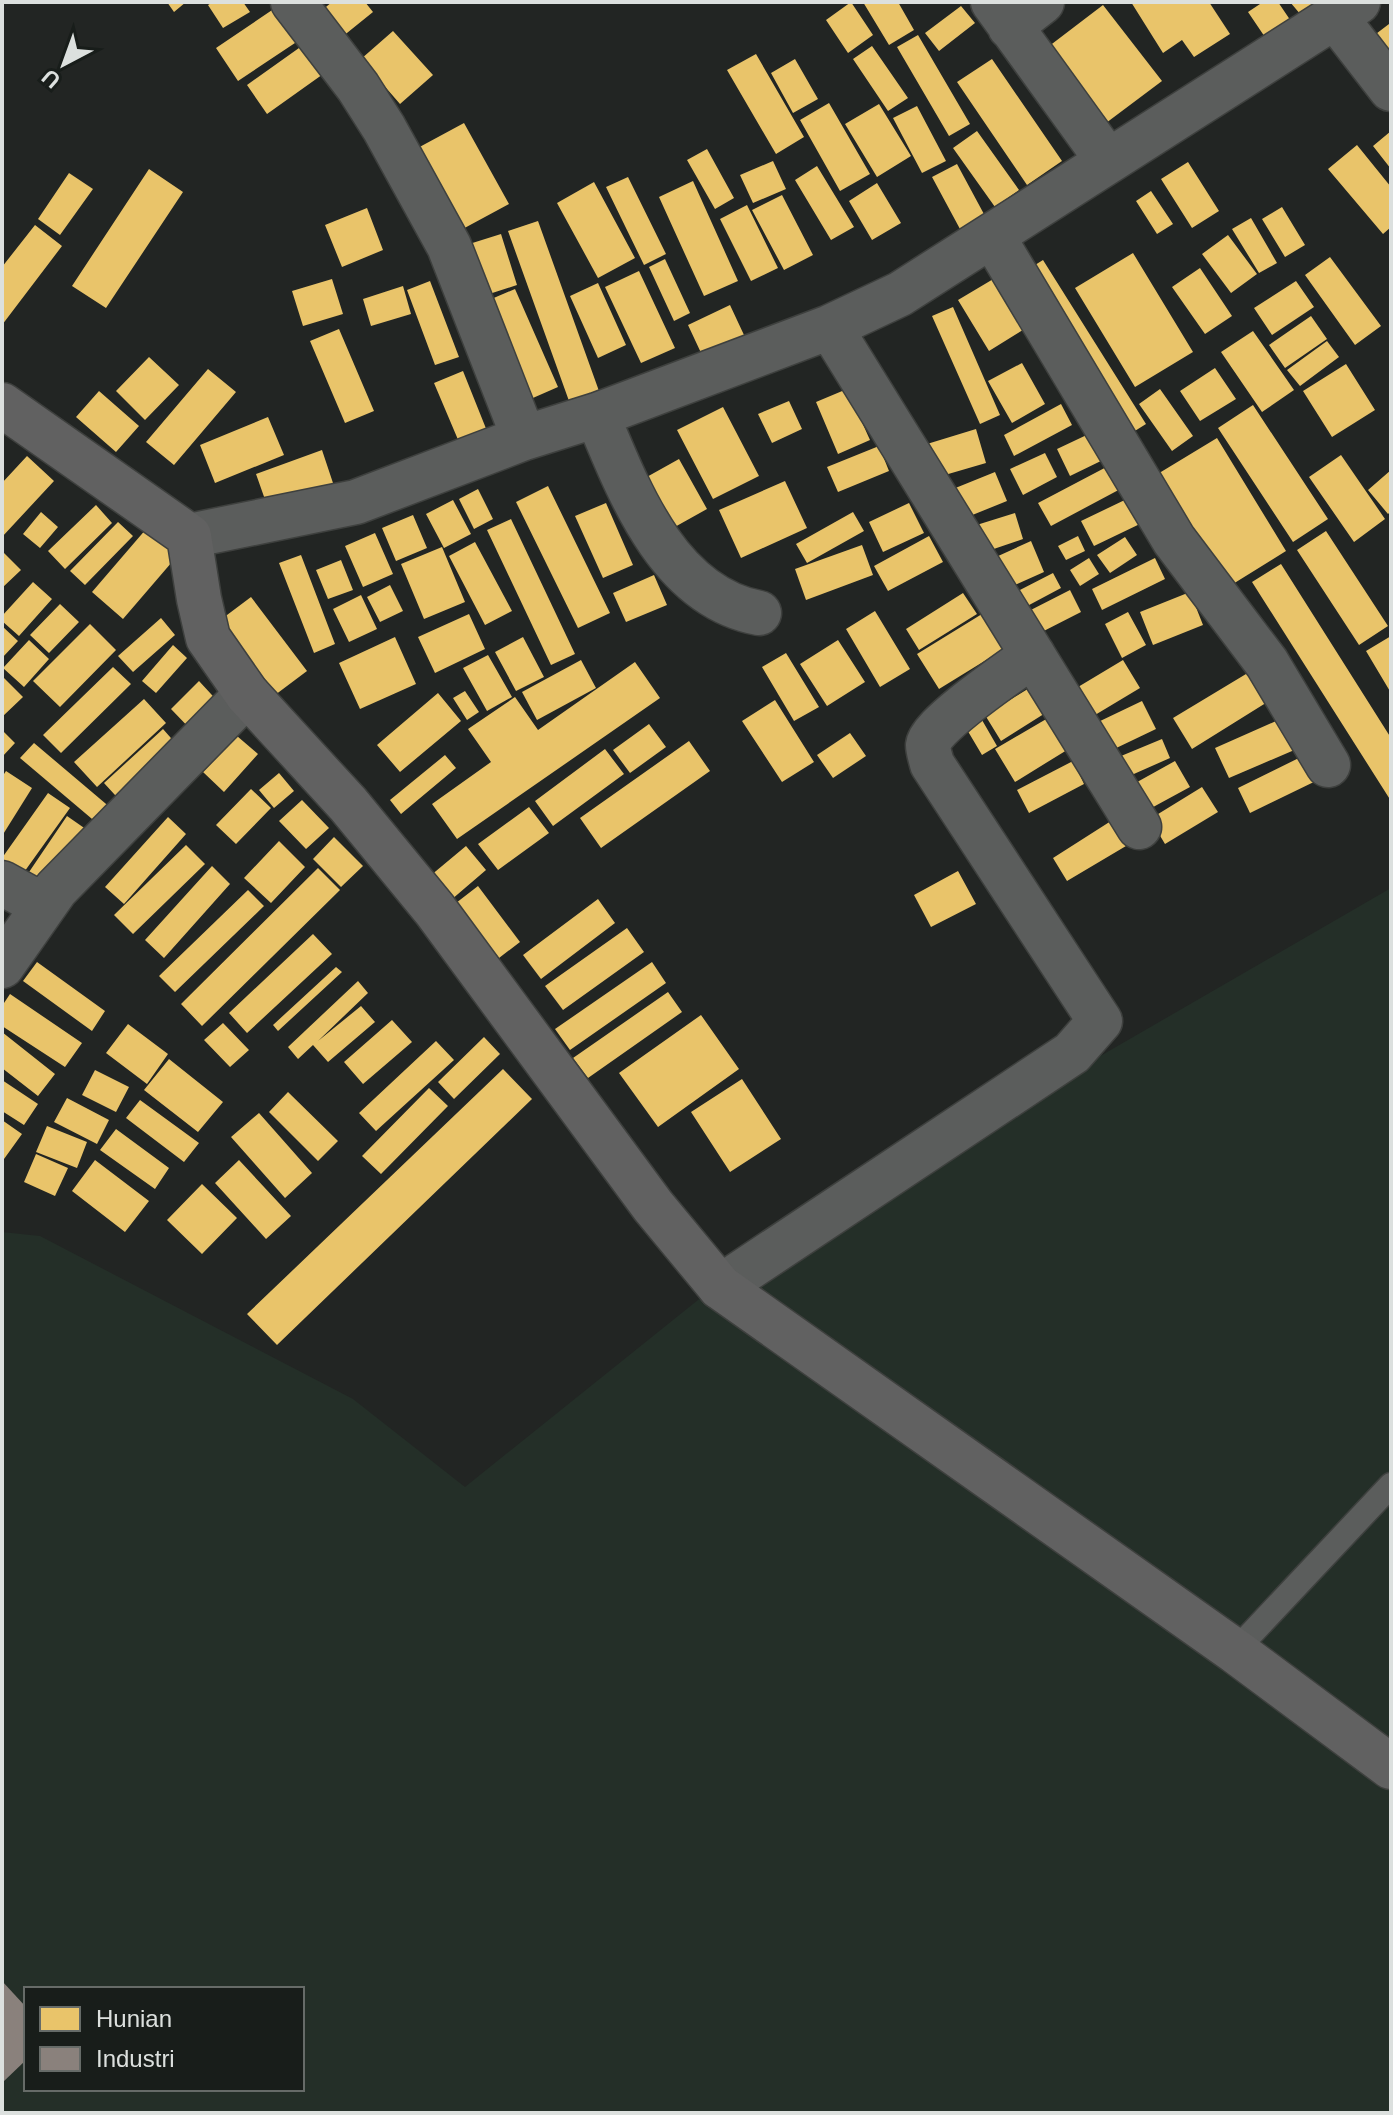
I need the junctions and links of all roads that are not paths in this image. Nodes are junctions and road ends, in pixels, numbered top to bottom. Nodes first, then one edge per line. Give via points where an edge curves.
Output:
1 (293, 2) edge
2 (1015, 10) edge
3 (1347, 10) edge
4 (1391, 89) edge
5 (1108, 161) junction
6 (993, 237) junction
7 (830, 327) junction
8 (2, 405) edge
9 (597, 415) junction
10 (524, 438) junction
11 (189, 536) junction
12 (759, 613) dead end
13 (1033, 655) junction
14 (247, 694) junction
15 (1328, 765) dead end
16 (1139, 827) dead end
17 (2, 883) edge
18 (44, 906) junction
19 (2, 966) edge
20 (720, 1287) junction
21 (1391, 1485) edge
22 (1235, 1651) junction
23 (1391, 1767) edge

1 - 10 street via 358,87 449,246
2 - 5 street
3 - 4 street
3 - 5 street
5 - 6 street
6 - 7 street via 900,294
6 - 15 street via 1174,540 1267,663
7 - 9 street
7 - 13 street
8 - 11 street
9 - 10 street
9 - 12 street via 649,528 710,596
10 - 11 street via 356,502
11 - 14 street via 208,638
13 - 16 street
13 - 20 street via 954,714 928,744 932,764 1100,1021 1072,1053
14 - 18 street
14 - 20 street via 435,910 653,1206
17 - 18 street
18 - 19 street
20 - 22 street
21 - 22 lane
22 - 23 street

